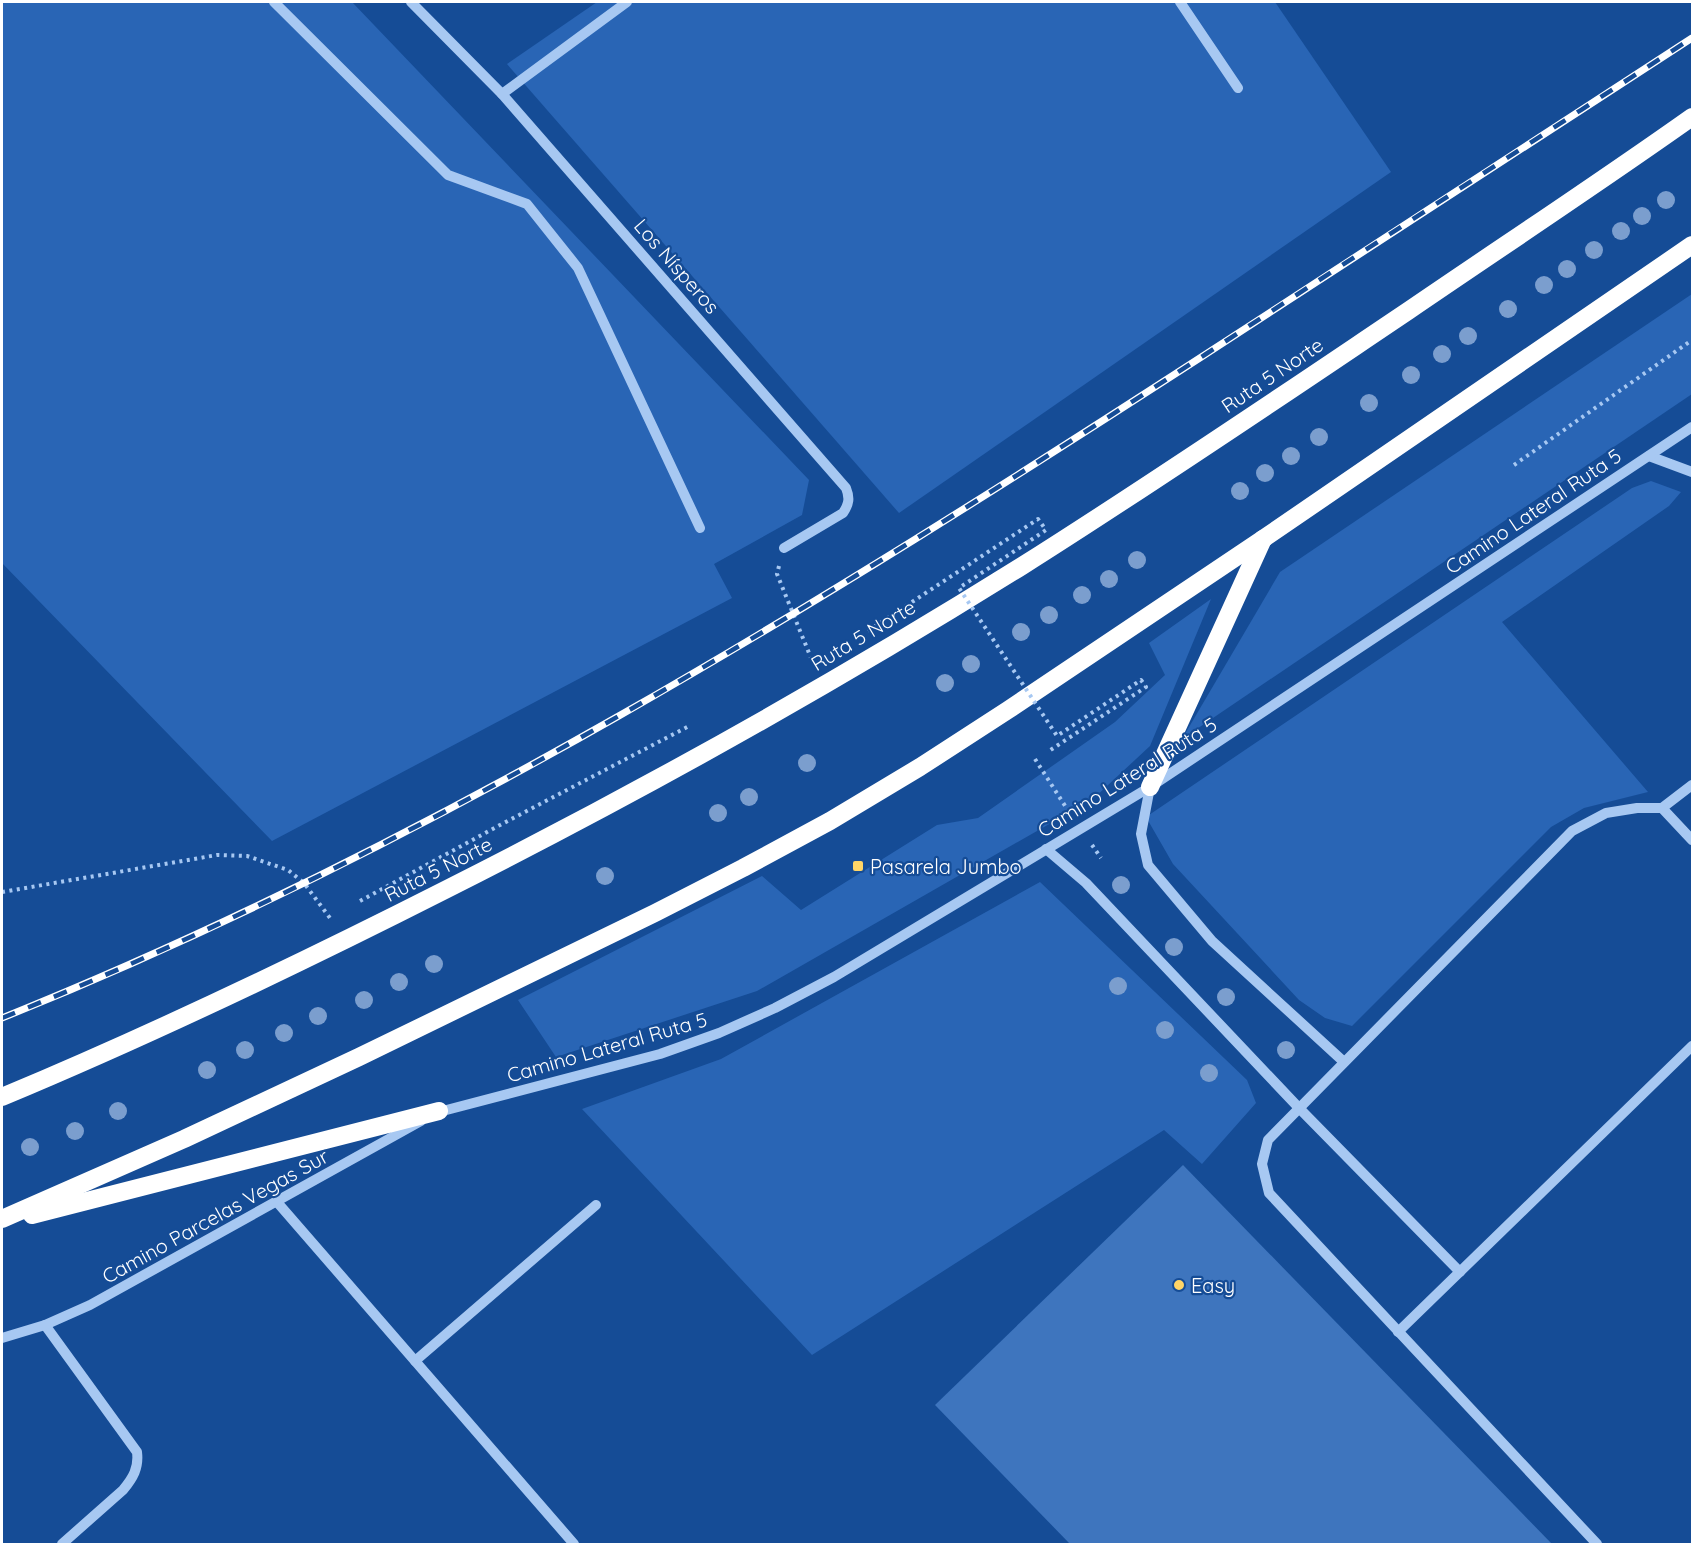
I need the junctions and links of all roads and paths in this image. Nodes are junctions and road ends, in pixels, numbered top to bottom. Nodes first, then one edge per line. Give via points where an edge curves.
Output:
1 (274, 2) edge
2 (411, 2) edge
3 (627, 2) edge
4 (1180, 2) edge
5 (1238, 88) dead end
6 (502, 94) junction
7 (1692, 117) edge
8 (1692, 245) edge
9 (1692, 340) edge
10 (1692, 427) edge
11 (1649, 456) junction
12 (1514, 465) dead end
13 (1692, 472) edge
14 (700, 528) dead end
15 (1263, 539) junction
16 (784, 548) joint
17 (868, 631) dead end
18 (811, 658) dead end
19 (691, 725) dead end
20 (1049, 751) dead end
21 (1035, 759) dead end
22 (1692, 785) edge
23 (1150, 787) junction
24 (1662, 808) junction
25 (1081, 829) junction
26 (1692, 840) edge
27 (1046, 849) junction
28 (2, 892) edge
29 (359, 902) dead end
30 (339, 913) dead end
31 (1692, 1046) edge
32 (1344, 1062) junction
33 (2, 1097) edge
34 (1299, 1108) junction
35 (439, 1111) junction
36 (277, 1202) junction
37 (596, 1205) dead end
38 (2, 1221) edge
39 (1460, 1272) junction
40 (45, 1325) junction
41 (1398, 1332) junction
42 (2, 1338) edge
43 (415, 1361) junction
44 (62, 1545) edge
45 (574, 1545) edge
46 (1597, 1545) edge

1 - 14 street via 448,175 527,204 578,268
2 - 6 street, Los Nísperos
3 - 6 street
4 - 5 street
6 - 16 street, Los Nísperos via 846,488 848,505 843,513
7 - 33 highway, Ruta 5 Norte via 1113,507 874,656 632,794 361,933 99,1056
8 - 15 highway
9 - 12 path
10 - 11 street, Camino Lateral Ruta 5
11 - 13 street
11 - 23 street, Camino Lateral Ruta 5
15 - 23 highway
15 - 38 highway via 920,767 830,821 655,913 271,1098
16 - 18 path via 777,574
17 - 20 path, bridge via 1038,519 1046,530 958,588 1057,736 1141,680 1146,687
19 - 29 path
21 - 25 path
22 - 24 street
23 - 25 street, Camino Lateral Ruta 5
23 - 32 street via 1141,834 1148,865 1212,941
24 - 26 street
24 - 32 street via 1606,813 1572,831
25 - 27 street, Camino Lateral Ruta 5
27 - 34 street via 1086,883
27 - 35 street, Camino Lateral Ruta 5 via 834,977 719,1033 660,1054
28 - 30 path via 217,855 247,856 288,870 329,919
31 - 39 street
32 - 34 street
34 - 39 street
34 - 41 street via 1268,1140 1262,1164 1269,1193
35 - 36 street, Camino Parcelas Vegas Sur
35 - 38 highway
36 - 40 street, Camino Parcelas Vegas Sur via 90,1305
36 - 43 street
37 - 43 street
39 - 41 street
40 - 42 street, Camino Parcelas Vegas Sur
40 - 44 street via 137,1452 138,1460 132,1480
41 - 46 street
43 - 45 street

